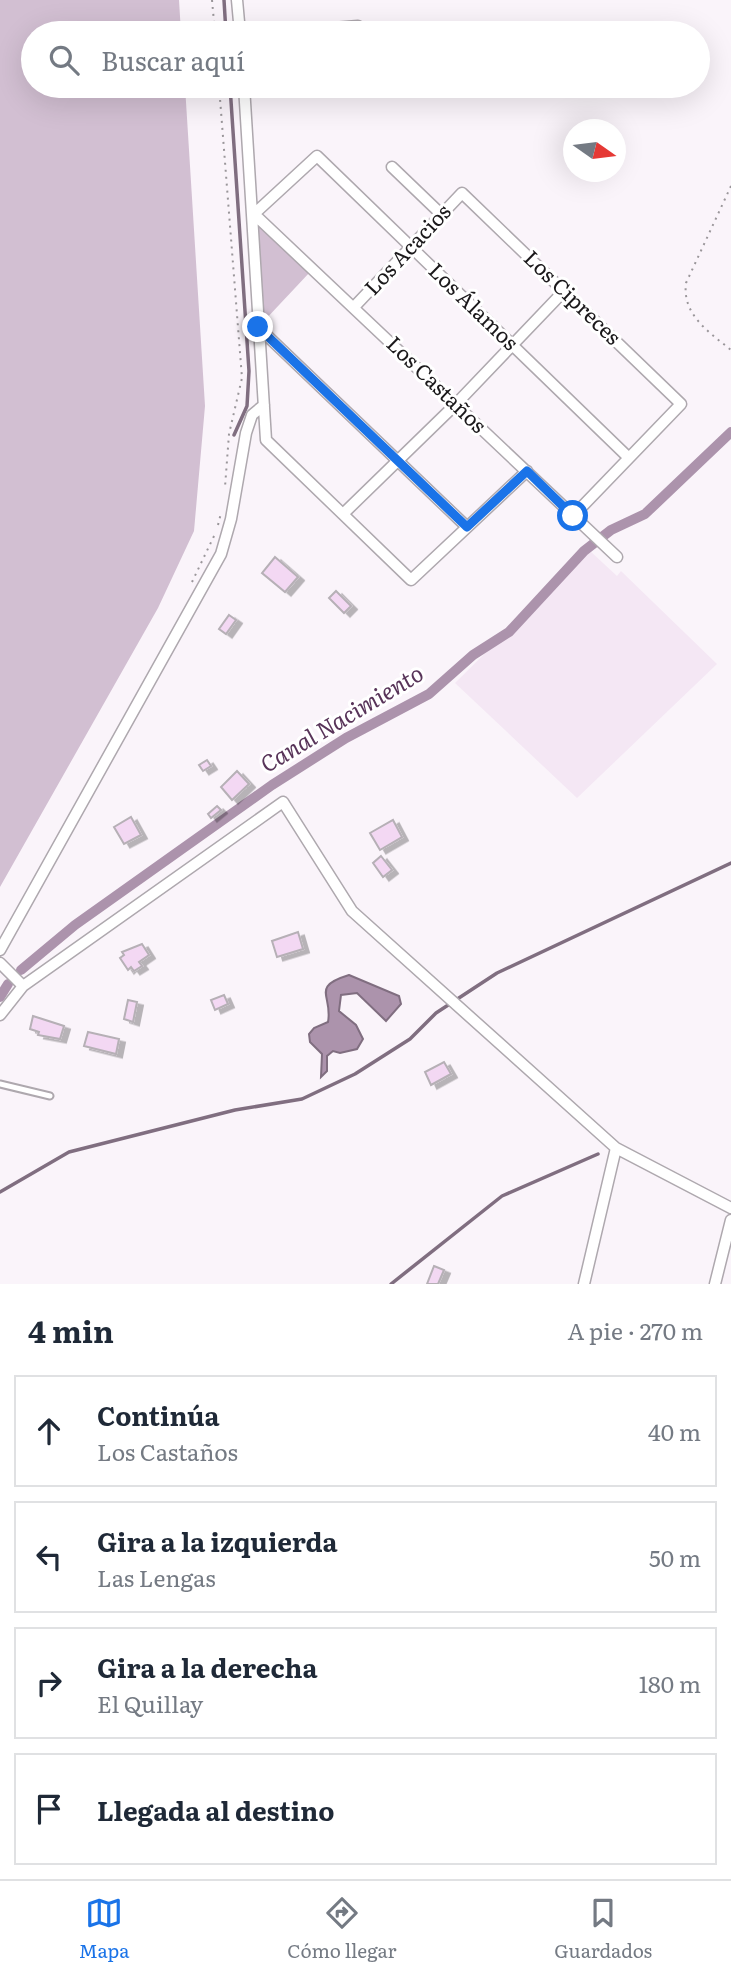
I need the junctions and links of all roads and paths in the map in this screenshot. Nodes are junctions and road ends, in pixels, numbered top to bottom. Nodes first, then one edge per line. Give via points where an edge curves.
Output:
1 (212, 0) edge
2 (237, 0) edge
3 (214, 21) edge
4 (239, 21) edge
5 (220, 98) edge
6 (245, 98) edge
7 (392, 167) dead end
8 (731, 186) edge
9 (462, 193) joint
10 (254, 214) junction
11 (442, 215) junction
12 (411, 247) junction
13 (565, 290) junction
14 (354, 307) junction
15 (258, 327) junction
16 (513, 346) junction
17 (731, 350) edge
18 (456, 404) junction
19 (264, 405) junction
20 (629, 458) junction
21 (398, 461) junction
22 (527, 471) junction
23 (224, 495) dead end
24 (222, 506) dead end
25 (343, 514) junction
26 (573, 516) junction
27 (467, 527) junction
28 (617, 557) dead end
29 (187, 592) dead end
30 (0, 950) edge
31 (0, 963) edge
32 (23, 986) junction
33 (0, 1015) edge
34 (0, 1084) edge
35 (50, 1096) dead end
36 (616, 1148) junction
37 (731, 1208) edge
38 (731, 1220) edge
39 (584, 1284) edge
40 (715, 1284) edge

1 - 3 path
2 - 4 street
5 - 23 path via 242,378 229,433
6 - 10 street
7 - 11 street
8 - 17 path via 686,283 684,299 698,322
9 - 11 street, Los Acacios
9 - 13 street, Los Cipreces
10 - 12 street, Los Álamos via 317,156
10 - 14 street, Los Castaños
10 - 15 street
11 - 12 street, Los Acacios
12 - 14 street, Los Acacios
12 - 16 street, Los Álamos
13 - 16 street
13 - 20 street, Los Cipreces via 681,404
14 - 18 street, Los Castaños
15 - 19 street
15 - 21 street
16 - 18 street
16 - 20 street, Los Álamos
18 - 21 street
18 - 22 street, Los Castaños
19 - 25 street via 267,440
19 - 30 street via 252,415 246,433 221,554
20 - 26 street
21 - 25 street
21 - 27 street
22 - 26 street, Los Castaños
22 - 27 street
24 - 29 path via 216,533
25 - 27 street via 411,580
26 - 28 street, Los Castaños
31 - 32 street
32 - 33 street
32 - 36 street via 283,802 352,911
34 - 35 lane
36 - 37 street
36 - 39 street
38 - 40 street

